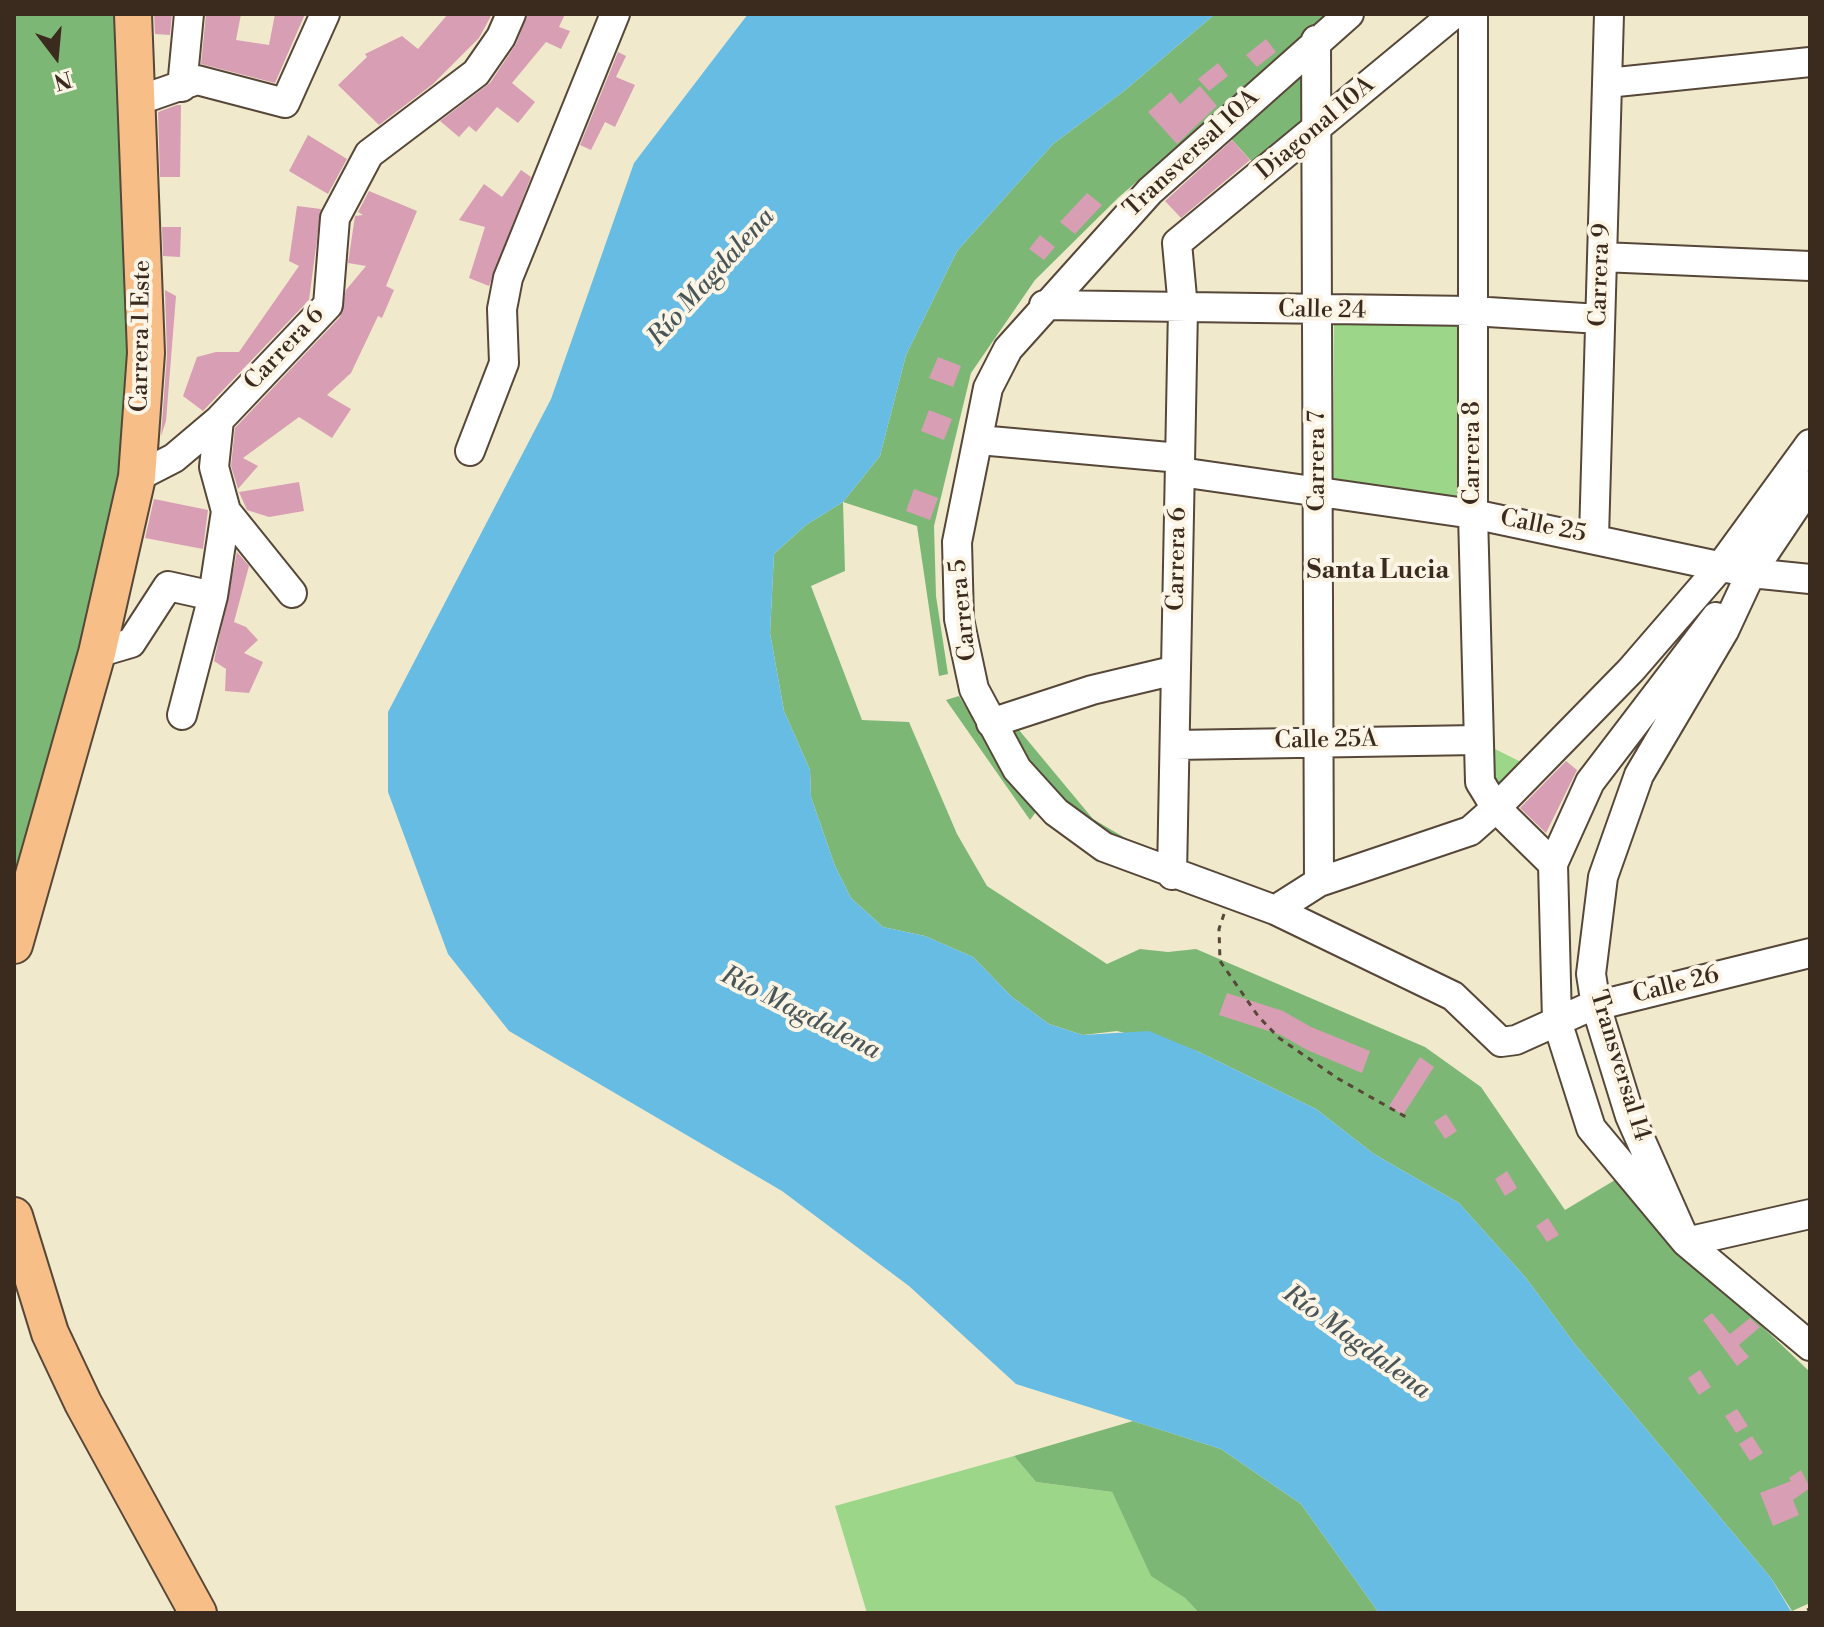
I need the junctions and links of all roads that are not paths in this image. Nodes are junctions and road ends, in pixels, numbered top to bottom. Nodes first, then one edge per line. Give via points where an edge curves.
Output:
1 (133, 14) edge
2 (189, 14) edge
3 (325, 14) edge
4 (511, 14) edge
5 (615, 14) edge
6 (1349, 14) edge
7 (1454, 14) edge
8 (1473, 14) edge
9 (1609, 14) edge
10 (1316, 40) junction
11 (1810, 62) edge
12 (1607, 83) junction
13 (182, 87) junction
14 (134, 102) junction
15 (1316, 129) junction
16 (1177, 243) joint
17 (1602, 257) junction
18 (1810, 266) edge
19 (1044, 305) junction
20 (1183, 308) junction
21 (1317, 311) junction
22 (1472, 311) junction
23 (1600, 319) junction
24 (219, 420) junction
25 (979, 440) junction
26 (1810, 444) edge
27 (470, 451) dead end
28 (1180, 465) junction
29 (137, 477) junction
30 (1810, 485) edge
31 (1318, 493) junction
32 (226, 511) junction
33 (1473, 514) junction
34 (1594, 537) junction
35 (1721, 566) junction
36 (1751, 573) junction
37 (1810, 579) edge
38 (292, 593) dead end
39 (213, 596) junction
40 (97, 653) junction
41 (1176, 670) junction
42 (182, 715) dead end
43 (991, 723) junction
44 (1477, 740) junction
45 (1319, 741) junction
46 (1175, 745) junction
47 (1496, 808) junction
48 (1553, 864) junction
49 (1172, 875) junction
50 (1319, 882) junction
51 (1275, 910) junction
52 (14, 945) edge
53 (1810, 953) edge
54 (1596, 1006) junction
55 (1557, 1021) junction
56 (1501, 1042) joint
57 (1810, 1214) edge
58 (14, 1216) edge
59 (1686, 1242) junction
60 (1810, 1346) edge
61 (198, 1613) edge

1 - 14 main road, Carrera 1 Este
2 - 13 street
3 - 13 street via 285,103 197,80
4 - 24 street, Carrera 6 via 476,73 369,154 335,218 328,305
5 - 27 street via 508,278 502,309 504,363
6 - 10 street, Transversal 10A
7 - 15 street, Diagonal 10A
8 - 22 street, Carrera 8
9 - 12 street, Carrera 9
10 - 15 street, Carrera 7
10 - 19 street, Transversal 10A via 1150,191
11 - 12 street
12 - 17 street, Carrera 9
13 - 14 street
14 - 29 main road, Carrera 1 Este via 146,353
15 - 16 street, Diagonal 10A
15 - 21 street, Carrera 7
16 - 20 street, Carrera 6
17 - 18 street
17 - 23 street, Carrera 9
19 - 20 street, Calle 24
19 - 25 street, Carrera 5 via 1008,349 988,388
20 - 21 street, Calle 24
20 - 28 street, Carrera 6
21 - 22 street, Calle 24
21 - 31 street, Carrera 7
22 - 23 street, Calle 24
22 - 33 street, Carrera 8
23 - 34 street, Carrera 9
24 - 29 street, Carrera 6 via 174,458
24 - 32 street via 214,467
25 - 28 street, Calle 25
25 - 43 street, Carrera 5 via 957,542 959,619 974,689
26 - 35 street
28 - 31 street, Calle 25
28 - 41 street, Carrera 6
29 - 40 main road, Carrera 1 Este
30 - 36 street, Transversal 14
31 - 33 street, Calle 25
31 - 45 street, Carrera 7
32 - 38 street
32 - 39 street
33 - 34 street, Calle 25
33 - 44 street, Carrera 8
34 - 35 street, Calle 25
35 - 36 street, Calle 25
35 - 47 street via 1631,670
36 - 37 street, Calle 25
36 - 48 street via 1590,782
36 - 54 street, Transversal 14 via 1724,631 1639,775 1603,877 1591,974
39 - 40 street via 168,586 131,643
39 - 42 street
40 - 52 main road, Carrera 1 Este
41 - 43 street
41 - 46 street, Carrera 6
43 - 49 street, Carrera 5 via 1017,769 1056,812 1104,847
44 - 45 street, Calle 25A
44 - 47 street, Carrera 8 via 1480,782
45 - 46 street, Calle 25A
45 - 50 street, Carrera 7
46 - 49 street, Carrera 6
47 - 48 street, Carrera 8
47 - 50 street via 1470,831
48 - 55 street
49 - 51 street, Carrera 5
50 - 51 street
51 - 56 street, Carrera 5 via 1453,996
53 - 54 street, Calle 26
54 - 55 street, Calle 26
54 - 59 street, Transversal 14 via 1630,1116
55 - 56 street, Calle 26
55 - 59 street via 1591,1128
57 - 59 street
58 - 61 main road via 50,1333
59 - 60 street, Transversal 14

